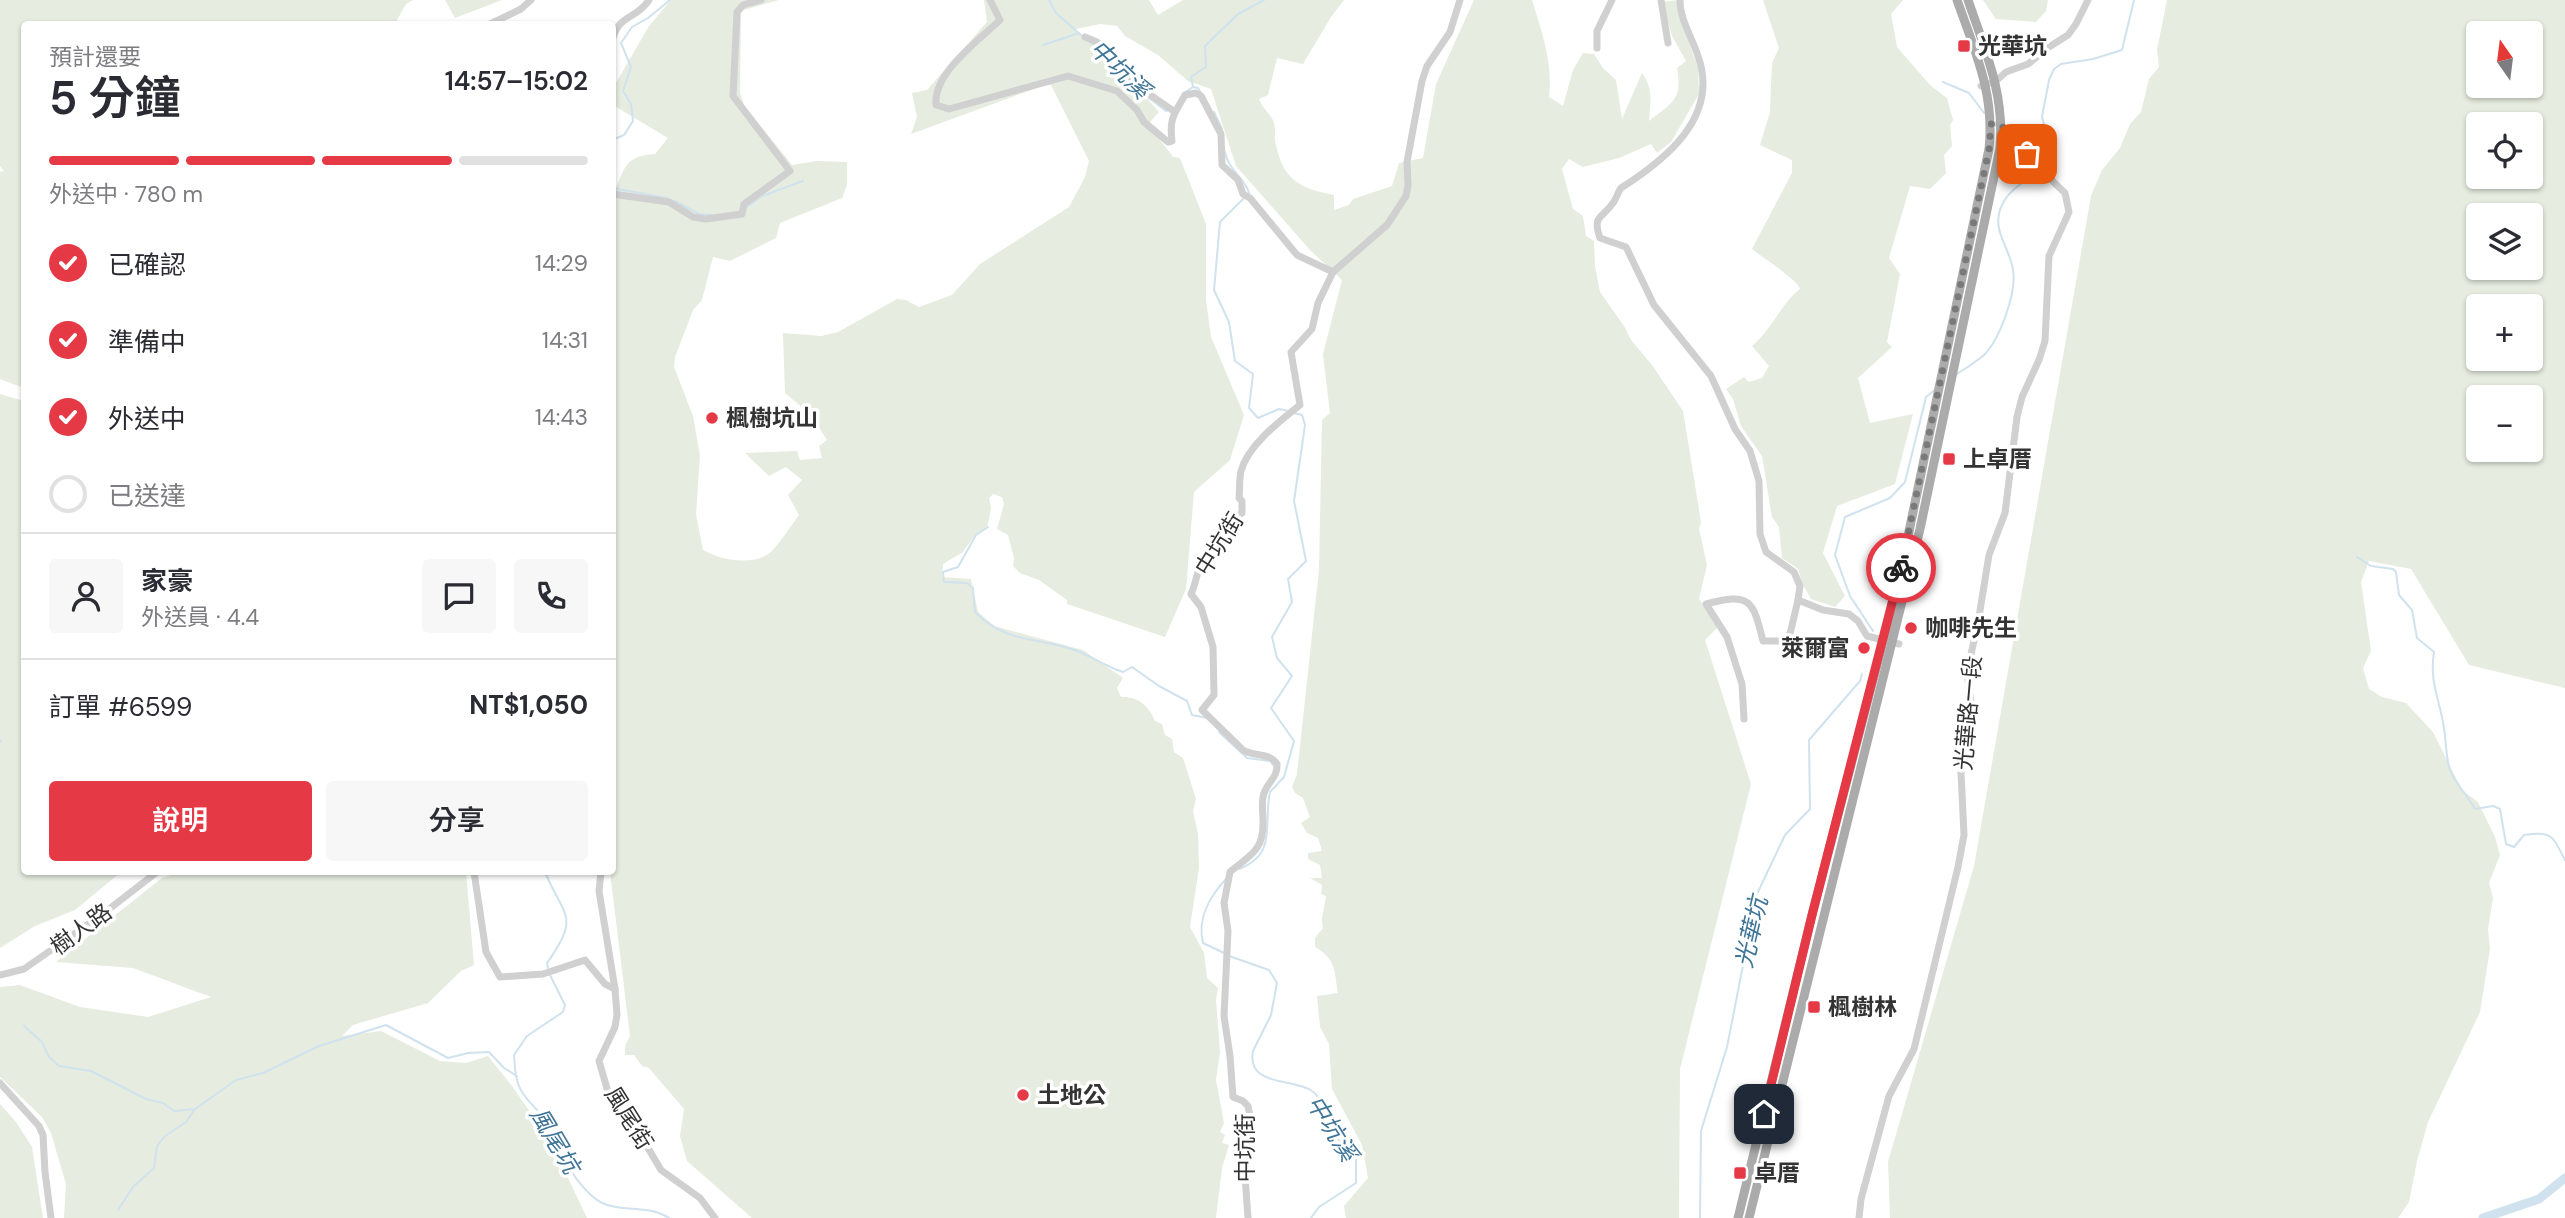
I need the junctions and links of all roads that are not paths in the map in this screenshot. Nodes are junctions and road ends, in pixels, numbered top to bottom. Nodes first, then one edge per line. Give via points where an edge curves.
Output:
1 (531, 0) edge
2 (649, 0) edge
3 (761, 0) edge
4 (990, 0) edge
5 (1460, 0) edge
6 (1612, 0) edge
7 (1661, 0) edge
8 (1680, 0) edge
9 (1957, 0) edge
10 (1968, 0) edge
11 (2088, 0) edge
12 (496, 21) edge
13 (616, 29) edge
14 (1085, 37) dead end
15 (1668, 43) dead end
16 (1597, 48) dead end
17 (1988, 84) junction
18 (1172, 109) junction
19 (1996, 124) junction
20 (616, 195) edge
21 (1333, 272) junction
22 (1931, 419) junction
23 (1946, 422) junction
24 (1798, 600) junction
25 (1882, 641) junction
26 (1896, 644) junction
27 (1744, 719) dead end
28 (1838, 807) junction
29 (1853, 811) junction
30 (153, 875) edge
31 (474, 875) edge
32 (601, 875) edge
33 (0, 975) edge
34 (615, 989) junction
35 (1800, 989) junction
36 (0, 1083) edge
37 (51, 1218) edge
38 (715, 1218) edge
39 (1248, 1218) edge
40 (1738, 1218) edge
41 (1749, 1218) edge
42 (1859, 1218) edge

1 - 12 street
2 - 13 street via 643,10 623,19
3 - 20 street via 743,5 737,12 733,96 790,171 754,194 742,214 706,219 692,217 669,202
4 - 18 street via 1000,20 942,77 936,105 949,109 1068,76 1117,90 1168,142 1172,141
5 - 21 street, 中坑街 via 1450,32 1427,66 1407,162 1406,196 1387,226
6 - 16 street via 1597,31
7 - 15 street
8 - 24 street via 1698,55 1702,99 1678,145 1620,188 1616,201 1596,224 1600,238 1626,247 1654,305 1711,376 1750,451 1759,481 1758,525 1766,552 1794,572 1800,586
9 - 17 main road
10 - 17 main road
11 - 17 street via 2068,35 2028,64
14 - 18 street via 1112,54 1129,80
17 - 19 main road
18 - 21 street via 1185,95 1201,96 1221,134 1222,165 1297,255
19 - 22 main road
19 - 23 main road via 2000,148
19 - 42 street, 光華路一段 via 2065,193 2069,212 2049,256 2045,341 2017,417 2005,513 1989,555 1968,672 1971,703 1961,773 1964,835 1960,857 1917,1039 1889,1096
21 - 39 street, 中坑街 via 1312,329 1291,352 1300,405 1268,432 1241,470 1242,513 1234,517 1204,561 1191,594 1201,607 1213,647 1214,695 1202,710 1242,750 1270,757 1278,770 1265,792 1259,845 1229,875 1224,903 1228,931 1224,1027 1233,1097 1248,1106 1250,1116 1244,1161
22 - 23 main road
22 - 25 main road
23 - 26 main road
24 - 25 street via 1849,614 1867,636
24 - 27 street via 1790,634 1774,642 1763,641 1755,611 1745,602 1734,597 1706,604 1727,637 1742,684
25 - 26 street
25 - 28 main road
26 - 29 main road
28 - 29 main road
28 - 35 main road
29 - 35 main road
30 - 33 street, 樹人路 via 24,969
31 - 34 street via 486,952 500,977 549,972 585,960
32 - 34 street, 風尾街 via 599,891
34 - 38 street, 風尾街 via 615,1027 599,1061 608,1092 661,1170 700,1198
35 - 40 main road
35 - 41 main road
36 - 37 street via 43,1135

